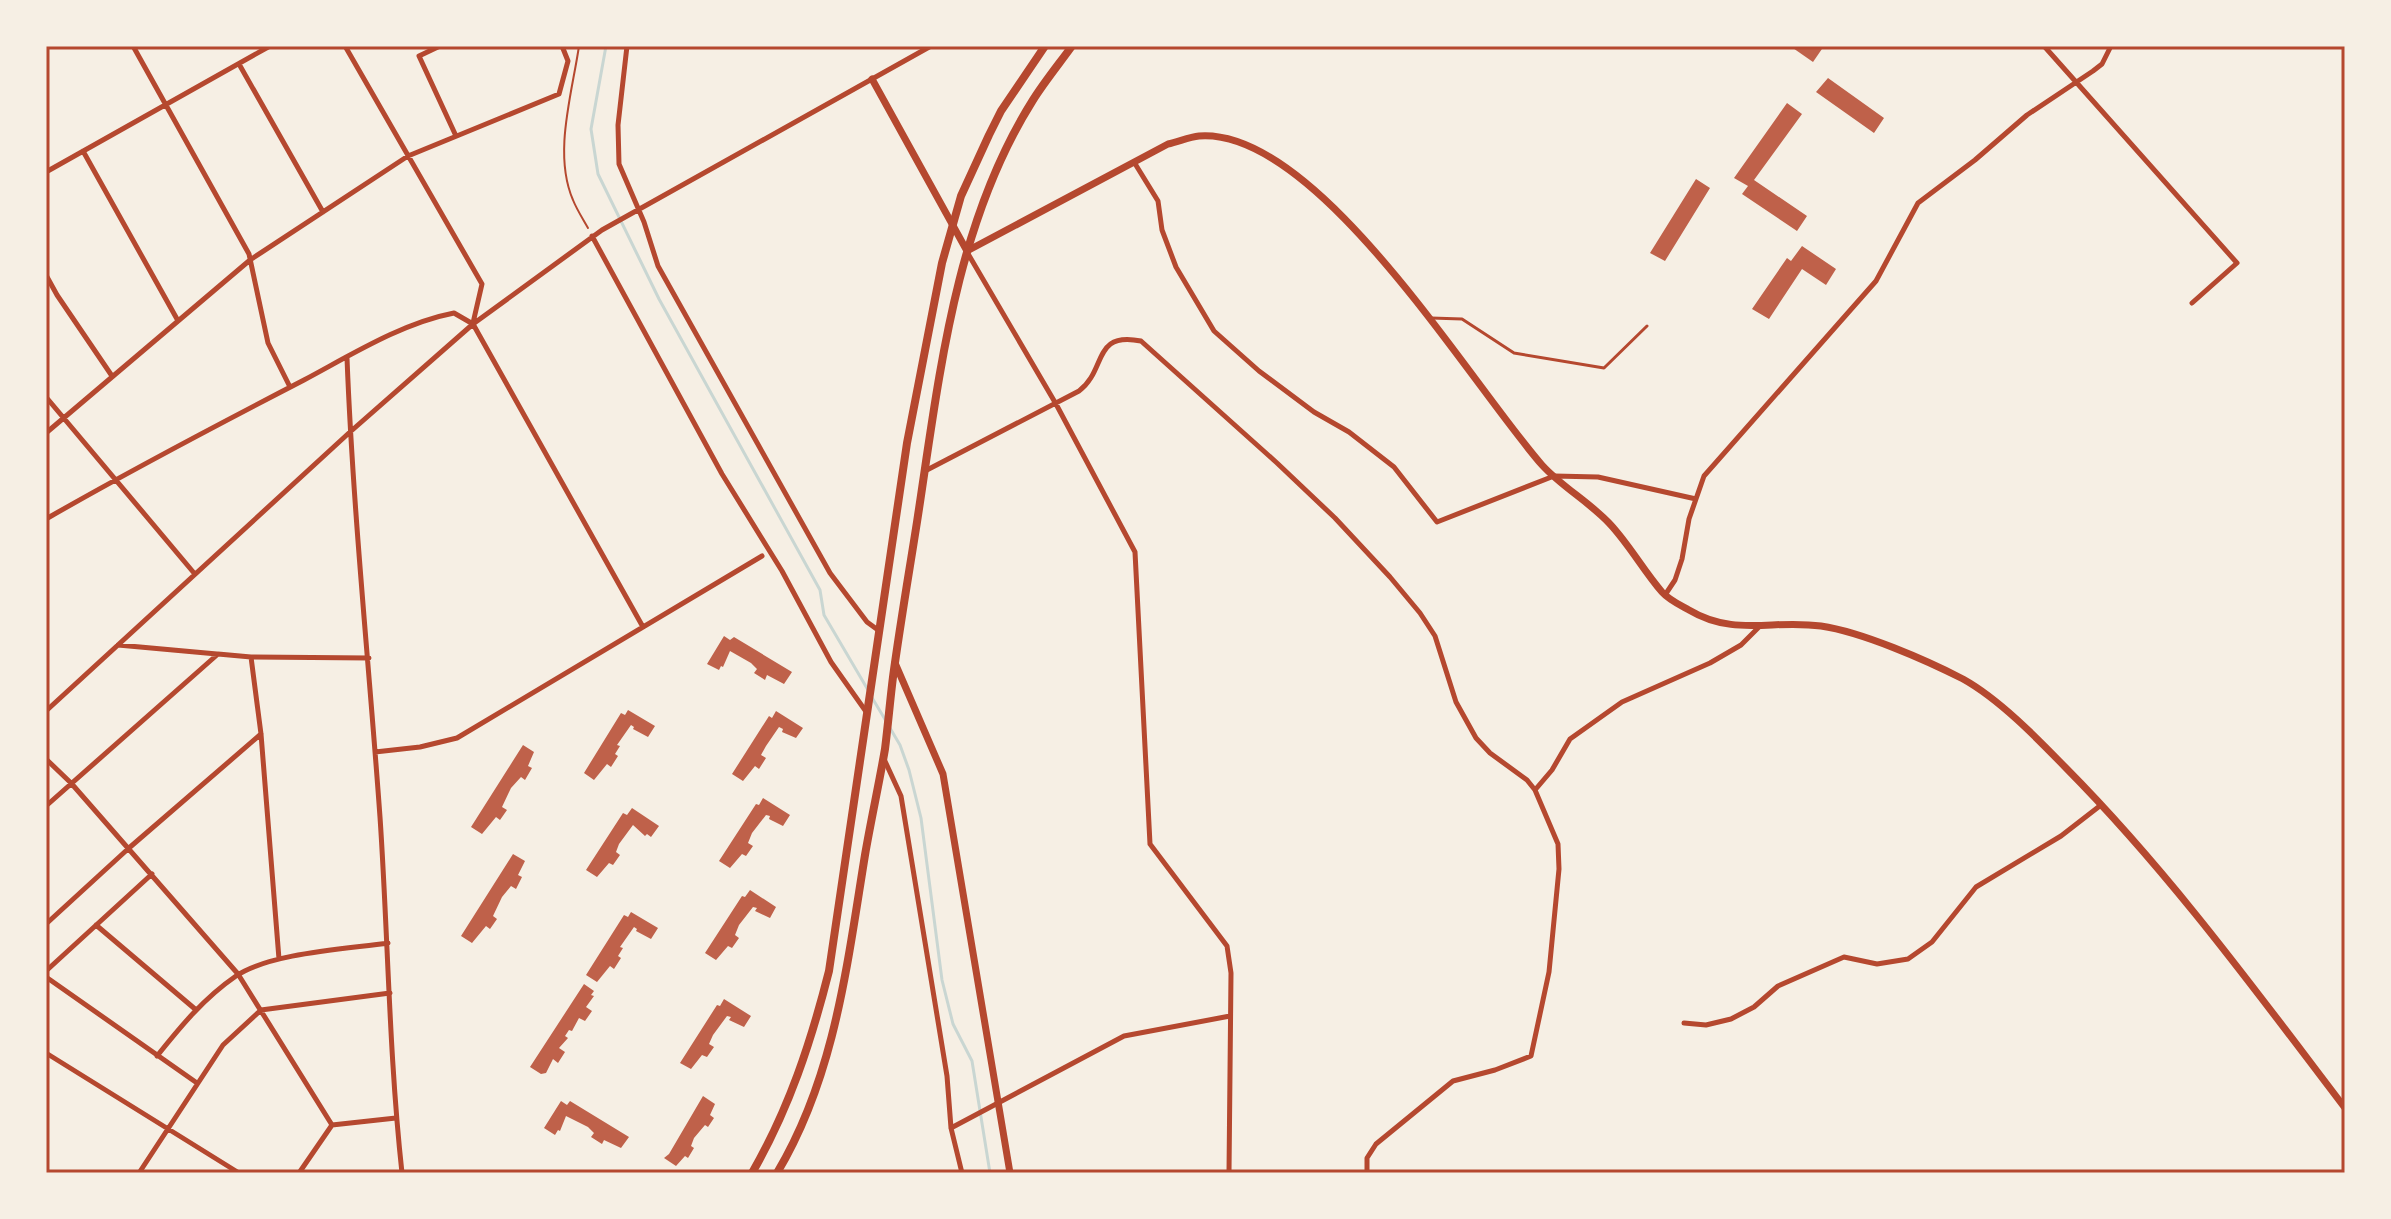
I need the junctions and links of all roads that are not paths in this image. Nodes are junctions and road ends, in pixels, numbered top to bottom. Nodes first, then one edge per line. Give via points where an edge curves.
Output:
1 (133, 46) edge
2 (270, 46) edge
3 (440, 46) edge
4 (562, 46) edge
5 (627, 46) edge
6 (931, 46) edge
7 (1045, 46) edge
8 (1072, 46) edge
9 (2044, 46) edge
10 (2111, 46) edge
11 (346, 47) edge
12 (239, 64) junction
13 (872, 79) junction
14 (2077, 82) junction
15 (164, 106) junction
16 (456, 136) junction
17 (83, 151) junction
18 (408, 156) junction
19 (1134, 162) junction
20 (46, 172) edge
21 (637, 209) junction
22 (323, 212) junction
23 (953, 229) junction
24 (592, 236) junction
25 (967, 251) junction
26 (250, 260) junction
27 (46, 275) edge
28 (2192, 303) dead end
29 (1427, 318) junction
30 (177, 319) junction
31 (473, 324) junction
32 (1647, 326) dead end
33 (347, 358) junction
34 (112, 376) junction
35 (290, 387) junction
36 (46, 397) edge
37 (1056, 404) junction
38 (64, 418) junction
39 (350, 432) junction
40 (46, 433) edge
41 (924, 472) junction
42 (1554, 476) junction
43 (115, 479) junction
44 (1696, 499) junction
45 (46, 519) edge
46 (762, 556) dead end
47 (194, 573) junction
48 (1665, 596) junction
49 (1760, 626) junction
50 (643, 627) junction
51 (880, 631) junction
52 (118, 645) junction
53 (218, 654) junction
54 (251, 657) junction
55 (369, 658) junction
56 (895, 663) junction
57 (868, 709) junction
58 (46, 711) edge
59 (261, 734) junction
60 (375, 752) junction
61 (884, 752) junction
62 (46, 759) edge
63 (71, 783) junction
64 (1535, 790) junction
65 (2102, 804) junction
66 (46, 806) edge
67 (129, 848) junction
68 (152, 874) junction
69 (46, 924) edge
70 (96, 925) junction
71 (388, 943) junction
72 (279, 959) junction
73 (46, 971) edge
74 (238, 974) junction
75 (46, 977) edge
76 (390, 993) junction
77 (195, 1009) junction
78 (261, 1010) junction
79 (1230, 1016) junction
80 (1684, 1023) dead end
81 (46, 1053) edge
82 (157, 1056) junction
83 (197, 1083) junction
84 (998, 1103) junction
85 (2345, 1108) edge
86 (396, 1118) junction
87 (332, 1125) junction
88 (951, 1128) junction
89 (167, 1130) junction
90 (139, 1173) edge
91 (239, 1173) edge
92 (299, 1173) edge
93 (402, 1173) edge
94 (752, 1173) edge
95 (777, 1173) edge
96 (962, 1173) edge
97 (1010, 1173) edge
98 (1229, 1173) edge
99 (1367, 1173) edge

1 - 15 street
2 - 12 street
3 - 16 street via 419,56
4 - 16 street via 568,61 559,94
5 - 21 street via 619,164
6 - 13 street
7 - 23 main road via 1001,111 961,196
8 - 25 main road via 1033,100 1009,146
9 - 14 street
10 - 14 street via 2102,64
11 - 18 street
12 - 15 street
12 - 22 street
13 - 21 street
13 - 23 street
14 - 28 street via 2237,263
14 - 44 street via 2027,115 1918,203 1876,281 1704,476
15 - 17 street
15 - 26 street
16 - 18 street
17 - 20 street
17 - 30 street
18 - 22 street
18 - 31 street via 482,284
19 - 25 street
19 - 29 street via 1168,144 1200,136 1264,153 1296,173 1361,234
19 - 42 street via 1158,201 1176,267 1214,331 1259,371 1394,467 1437,522
21 - 24 street
21 - 51 street via 658,266 830,573
22 - 26 street
23 - 25 street
23 - 51 main road via 915,392
24 - 31 street
24 - 57 street via 831,662
25 - 37 street
25 - 41 main road
26 - 30 street
26 - 35 street via 268,343
27 - 34 street
29 - 32 lane via 1462,319 1514,353 1604,368
29 - 42 street
30 - 34 street
31 - 33 street via 454,313 431,317
31 - 39 street
31 - 50 street
33 - 35 street
33 - 39 street
34 - 38 street
35 - 43 street
36 - 38 street
37 - 41 street
37 - 64 street via 1089,384 1101,351 1111,343 1124,338 1141,341 1155,352 1316,500 1390,577 1435,636 1456,702 1476,738
37 - 79 street via 1135,552 1150,844 1227,946
38 - 40 street
38 - 43 street
39 - 47 street
39 - 55 street
41 - 56 main road
42 - 44 street via 1598,477
42 - 48 street via 1608,522
43 - 45 street
43 - 47 street
44 - 48 street via 1682,559
46 - 50 street
47 - 52 street
48 - 49 street via 1707,621
49 - 64 street via 1741,645 1622,702 1570,739
49 - 65 street via 1823,626 1965,681 2041,742
50 - 60 street via 457,738
51 - 57 main road
52 - 53 street
52 - 58 street
53 - 54 street
53 - 63 street
54 - 55 street
54 - 59 street
55 - 60 street
56 - 61 main road
56 - 84 street via 943,774
57 - 94 main road via 826,986 799,1074
59 - 67 street
59 - 72 street
60 - 71 street
61 - 88 street via 901,796
61 - 95 main road via 836,1026 816,1090
62 - 63 street
63 - 66 street
63 - 67 street
64 - 99 street via 1558,844 1559,869 1549,972 1531,1056 1453,1081 1376,1144 1367,1158
65 - 80 street via 2061,836 1976,887 1932,942 1908,959 1877,964 1844,957 1778,986 1731,1019
65 - 85 street via 2206,927
67 - 68 street
67 - 69 street
68 - 70 street
68 - 74 street
70 - 73 street
70 - 77 street
71 - 72 street
71 - 76 street
72 - 74 street
74 - 77 street
74 - 78 street
75 - 82 street
76 - 78 street
76 - 86 street
77 - 82 street
78 - 83 street via 223,1045
78 - 87 street
79 - 84 street via 1124,1036
79 - 98 street
81 - 89 street
82 - 83 street
83 - 89 street
84 - 88 street
84 - 97 street
86 - 87 street
86 - 93 street
87 - 92 street
88 - 96 street
89 - 90 street
89 - 91 street

